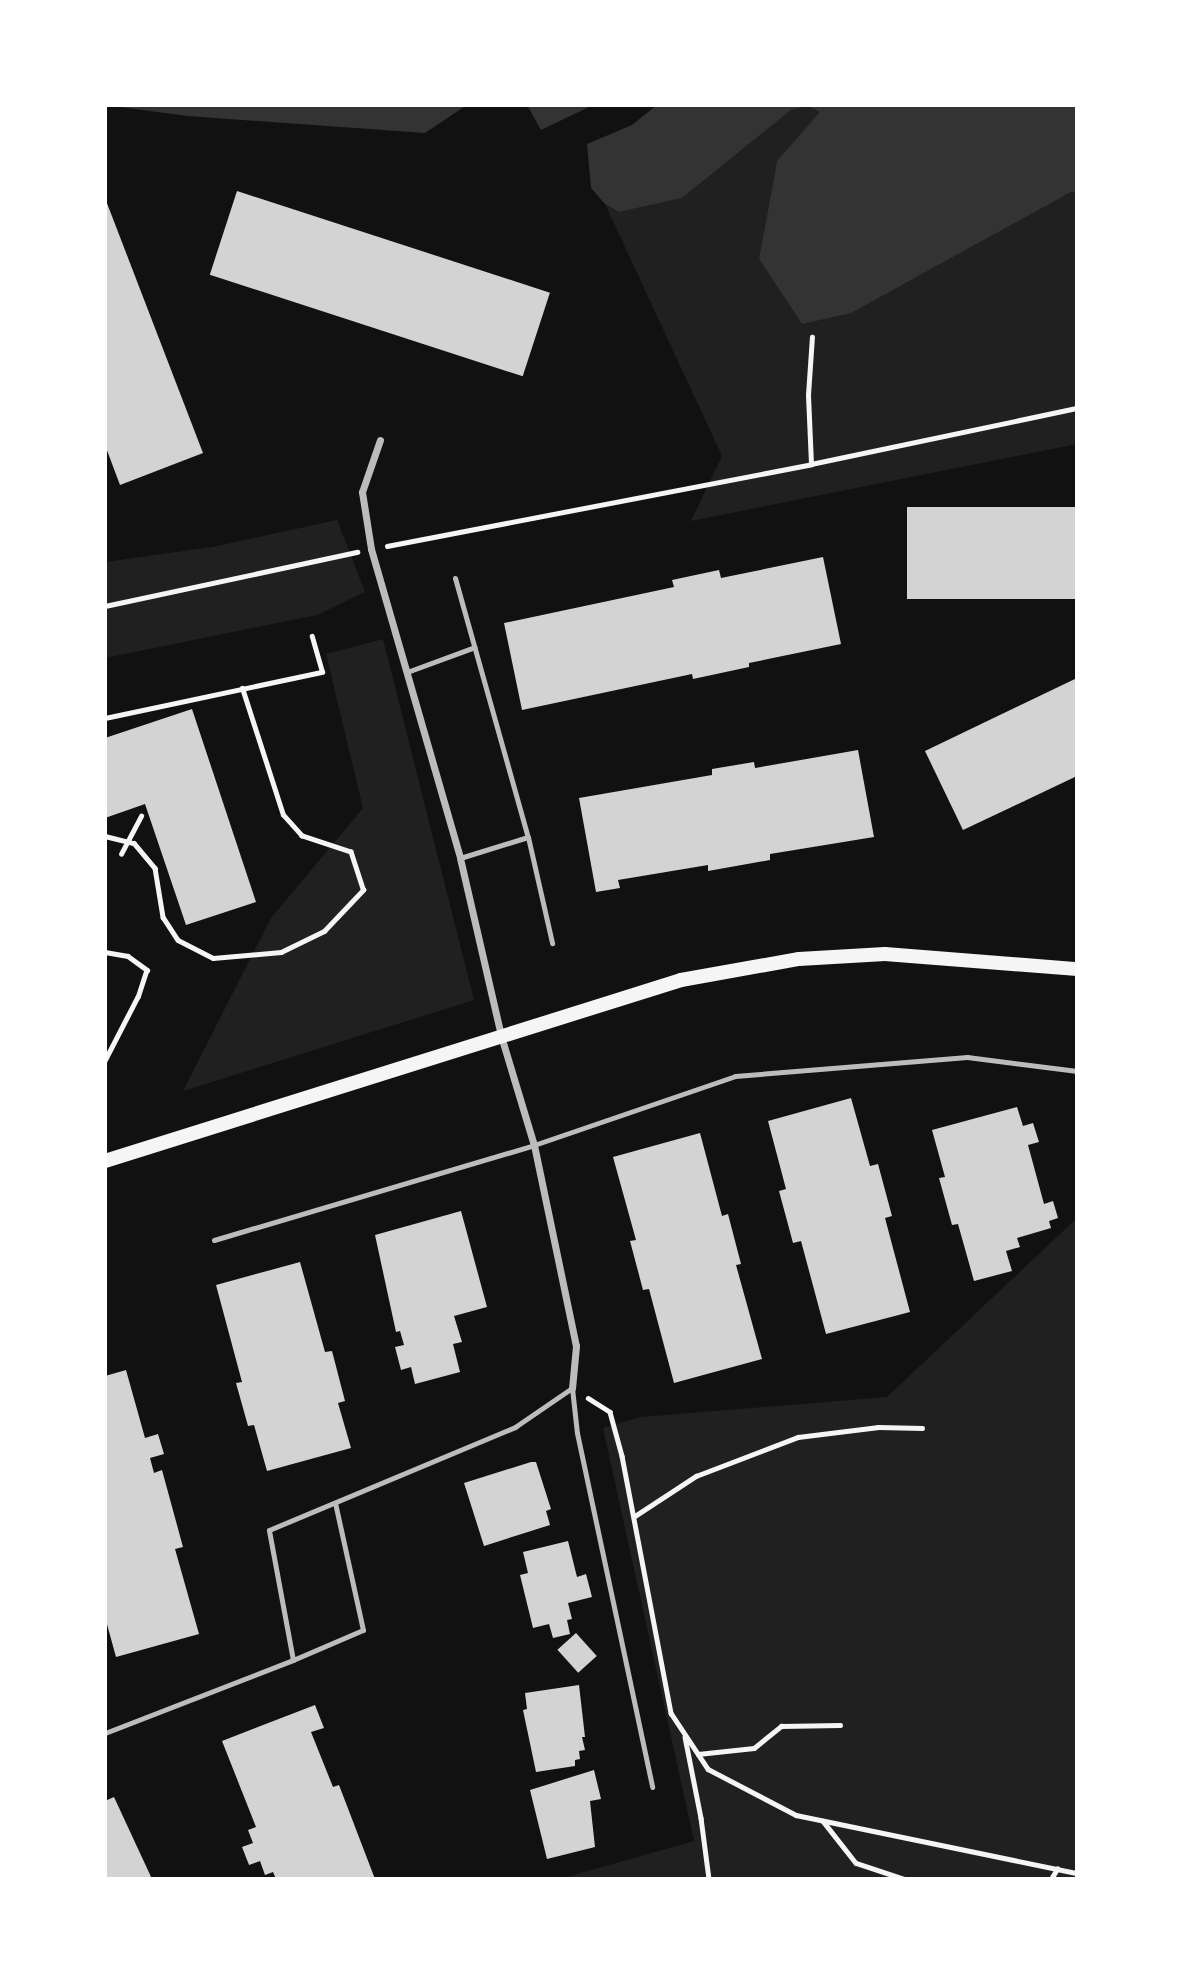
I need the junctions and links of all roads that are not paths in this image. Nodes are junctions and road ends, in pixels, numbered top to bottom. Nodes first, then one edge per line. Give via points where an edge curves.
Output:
1 (380, 440) dead end
2 (455, 578) dead end
3 (475, 647) junction
4 (407, 672) junction
5 (528, 837) junction
6 (460, 858) junction
7 (552, 943) dead end
8 (1077, 969) edge
9 (501, 1036) junction
10 (1077, 1071) edge
11 (534, 1145) junction
12 (105, 1161) edge
13 (214, 1240) dead end
14 (572, 1388) junction
15 (335, 1503) junction
16 (293, 1660) junction
17 (105, 1733) edge
18 (652, 1787) dead end

1 - 4 street via 362,492 372,549
2 - 3 lane
3 - 4 lane
3 - 5 lane
4 - 6 street
5 - 6 lane
5 - 7 lane
6 - 9 street
8 - 9 main road via 885,954 799,959 681,981
9 - 11 street
9 - 12 main road
10 - 11 lane via 967,1058 735,1076
11 - 13 lane
11 - 14 street via 576,1346
14 - 15 lane via 515,1427
14 - 18 lane via 577,1433
15 - 16 lane via 269,1530
15 - 16 lane via 363,1630
16 - 17 lane

